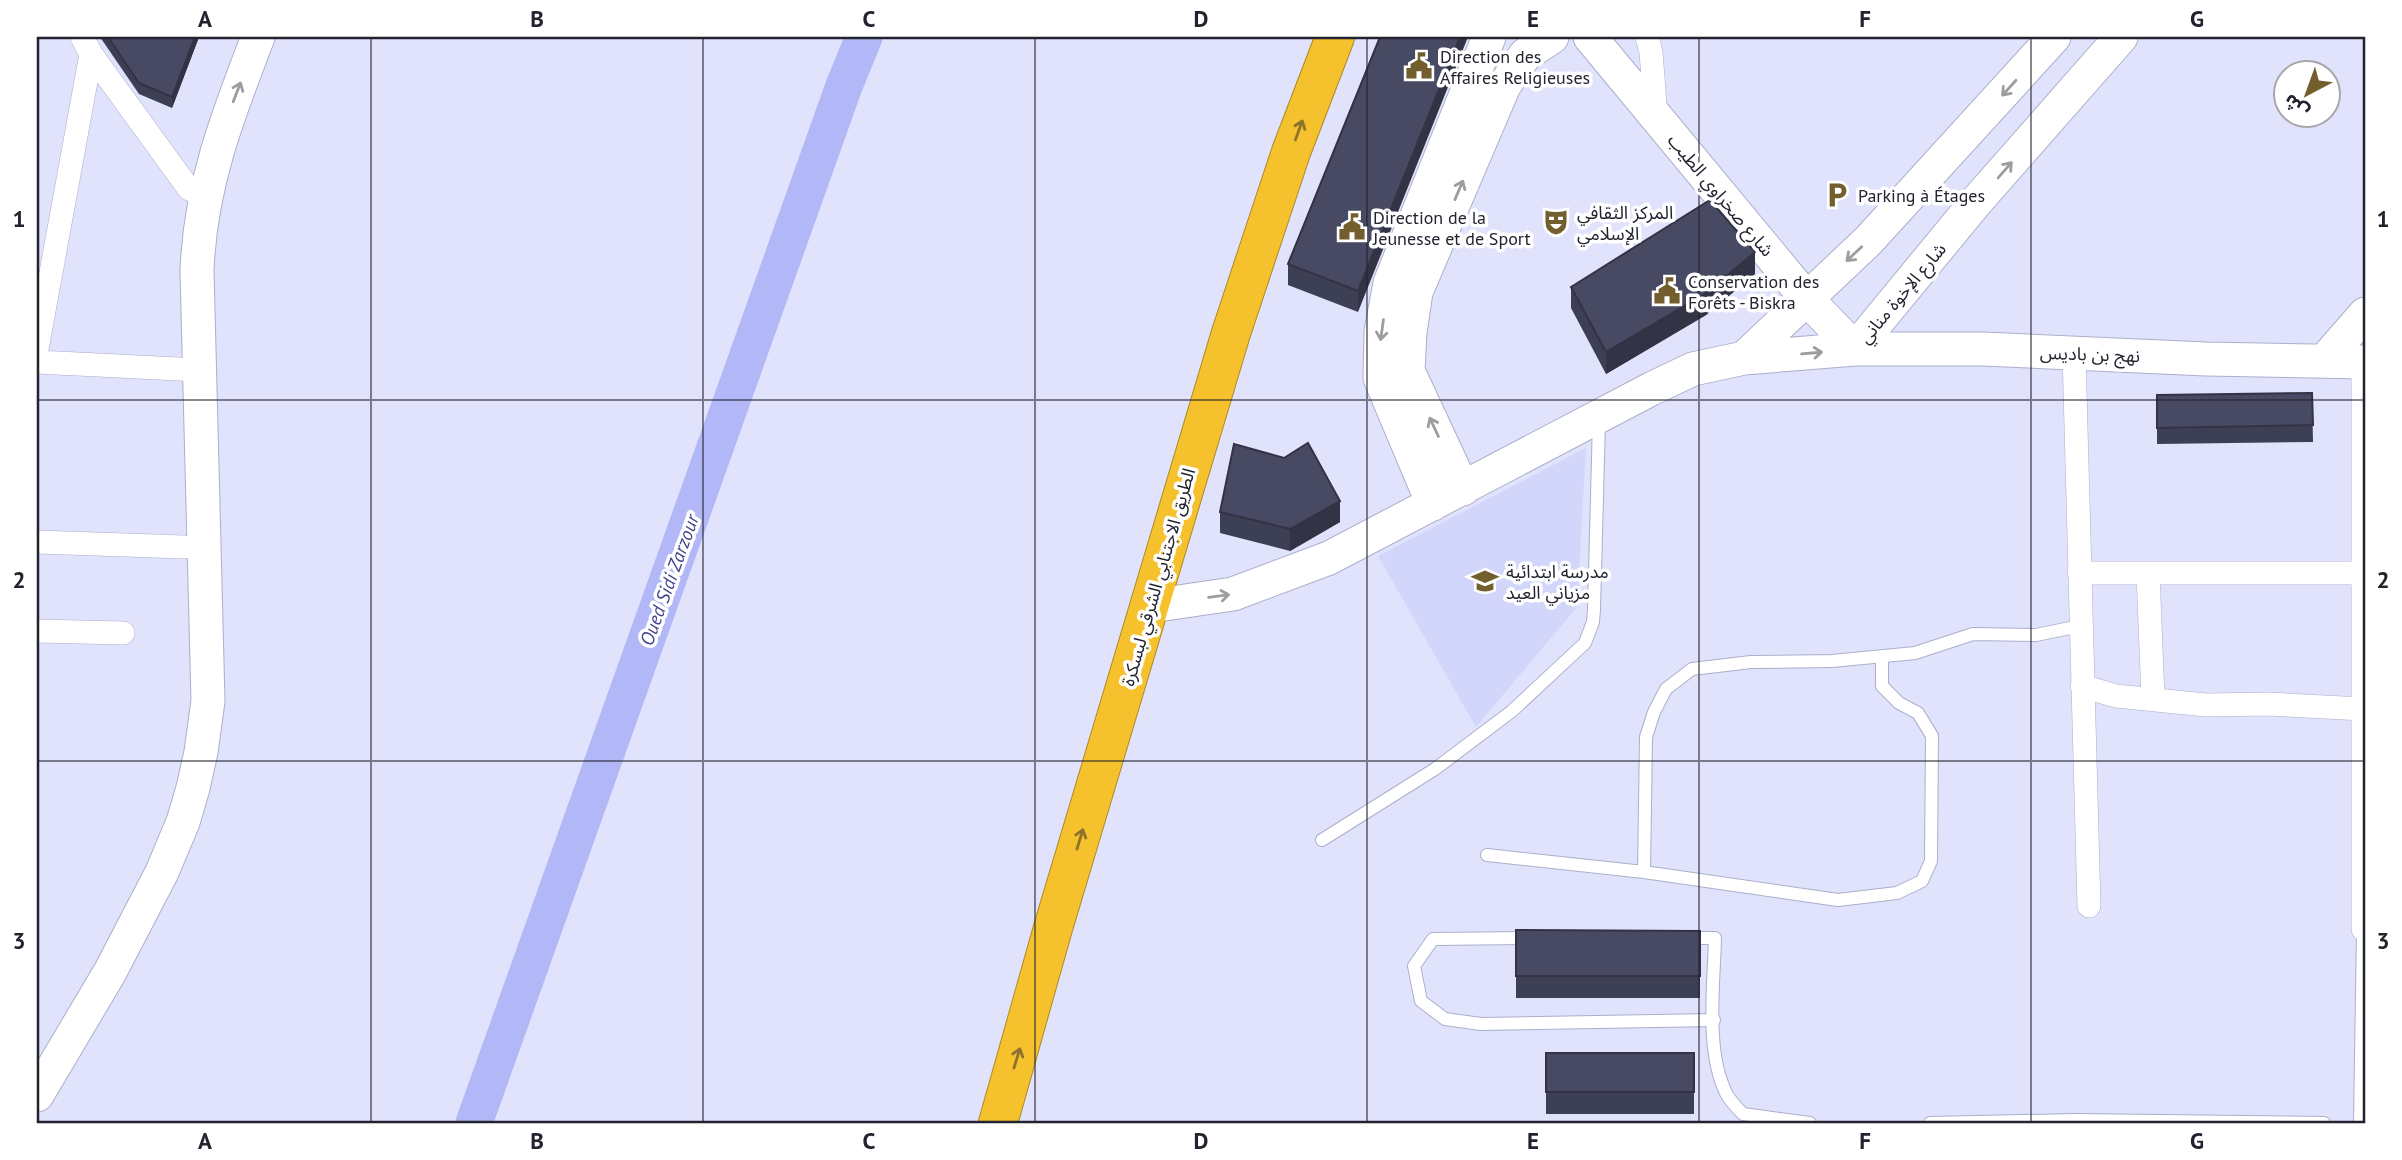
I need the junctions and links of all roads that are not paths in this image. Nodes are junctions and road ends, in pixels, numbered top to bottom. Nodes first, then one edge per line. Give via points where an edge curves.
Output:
1 (234, 37) edge
2 (258, 37) edge
3 (1306, 37) edge
4 (1335, 37) edge
5 (1489, 37) edge
6 (1590, 37) edge
7 (1647, 37) edge
8 (2054, 37) edge
9 (2121, 37) edge
10 (1526, 43) edge
11 (86, 45) edge
12 (1656, 117) junction
13 (1937, 167) junction
14 (197, 192) junction
15 (1976, 202) junction
16 (1403, 287) junction
17 (1807, 299) junction
18 (2365, 314) edge
19 (37, 349) edge
20 (1855, 349) junction
21 (2074, 354) junction
22 (1744, 358) junction
23 (2324, 361) junction
24 (37, 362) edge
25 (2364, 362) edge
26 (190, 370) junction
27 (1599, 417) junction
28 (1463, 489) junction
29 (1433, 504) junction
30 (37, 542) edge
31 (184, 547) junction
32 (2079, 573) junction
33 (2148, 573) junction
34 (2365, 573) edge
35 (1151, 606) junction
36 (2080, 626) junction
37 (37, 631) edge
38 (123, 633) dead end
39 (1882, 656) junction
40 (2082, 686) junction
41 (2152, 699) junction
42 (2363, 709) junction
43 (1322, 840) dead end
44 (1487, 855) dead end
45 (1644, 872) junction
46 (2089, 906) dead end
47 (2363, 929) joint
48 (1541, 938) edge
49 (1675, 938) edge
50 (2364, 954) edge
51 (1714, 1020) junction
52 (37, 1057) edge
53 (37, 1095) edge
54 (2075, 1122) edge
55 (972, 1123) edge
56 (998, 1123) edge
57 (1810, 1123) edge
58 (1930, 1123) edge
59 (2324, 1123) edge
60 (2360, 1123) edge

1 - 14 main road via 196,148
14 -> 2 main road
3 - 55 highway, الطريق الاجتنابي الشرقي لبسكرة via 1237,234
35 -> 4 highway, الطريق الاجتنابي الشرقي لبسكرة via 1263,232
5 - 16 main road
6 - 12 main road, شارع صخراوي الطيب
7 - 12 street
8 -> 13 main road
15 -> 9 main road, شارع الإخوة مناني
16 -> 10 main road
11 - 14 street
11 - 19 street
12 - 17 main road, شارع صخراوي الطيب
13 - 15 main road
13 -> 17 main road
14 - 26 main road
15 - 20 main road, شارع الإخوة مناني
28 -> 16 main road via 1408,371 1410,332
16 -> 29 main road via 1381,332 1380,378
17 - 20 main road, شارع صخراوي الطيب
17 - 22 main road
18 - 23 main road
20 - 21 main road, نهج بن باديس
22 -> 20 main road, شارع الإخوة مناني
21 - 23 main road, نهج بن باديس
21 - 32 street
22 - 27 main road, شارع الإخوة مناني via 1693,369
23 - 25 main road, نهج بن باديس
24 - 26 street
25 - 34 street
26 - 31 main road
26 - 53 main road via 208,701 193,788 162,872 110,972
27 - 28 main road, شارع الإخوة مناني
27 - 43 lane via 1594,608 1585,643 1512,711 1435,769
28 - 29 main road, شارع الإخوة مناني
35 -> 29 main road, شارع الإخوة مناني via 1233,594 1329,558
30 - 31 street
31 - 52 main road via 186,699 181,747 165,813 145,861
32 - 33 street
32 - 36 street
33 - 34 street
33 - 41 street
34 - 42 street
56 -> 35 highway, الطريق الاجتنابي الشرقي لبسكرة
36 - 39 lane via 2036,635 1973,634 1915,653
36 - 40 street
37 - 38 street
39 - 45 lane via 1692,669 1666,689 1646,737
39 - 45 lane via 1882,686 1918,713 1932,736 1931,862 1922,881 1897,893 1838,900
40 - 41 street via 2116,696
40 - 46 street
41 - 42 street
42 - 47 street
44 - 45 lane
47 - 50 lane
48 - 51 lane via 1433,939 1414,965 1421,1001 1445,1019 1481,1024
49 - 51 lane via 1715,938
50 - 60 lane
51 - 57 lane via 1716,1062 1727,1094 1743,1114
54 - 58 lane
54 - 59 lane

